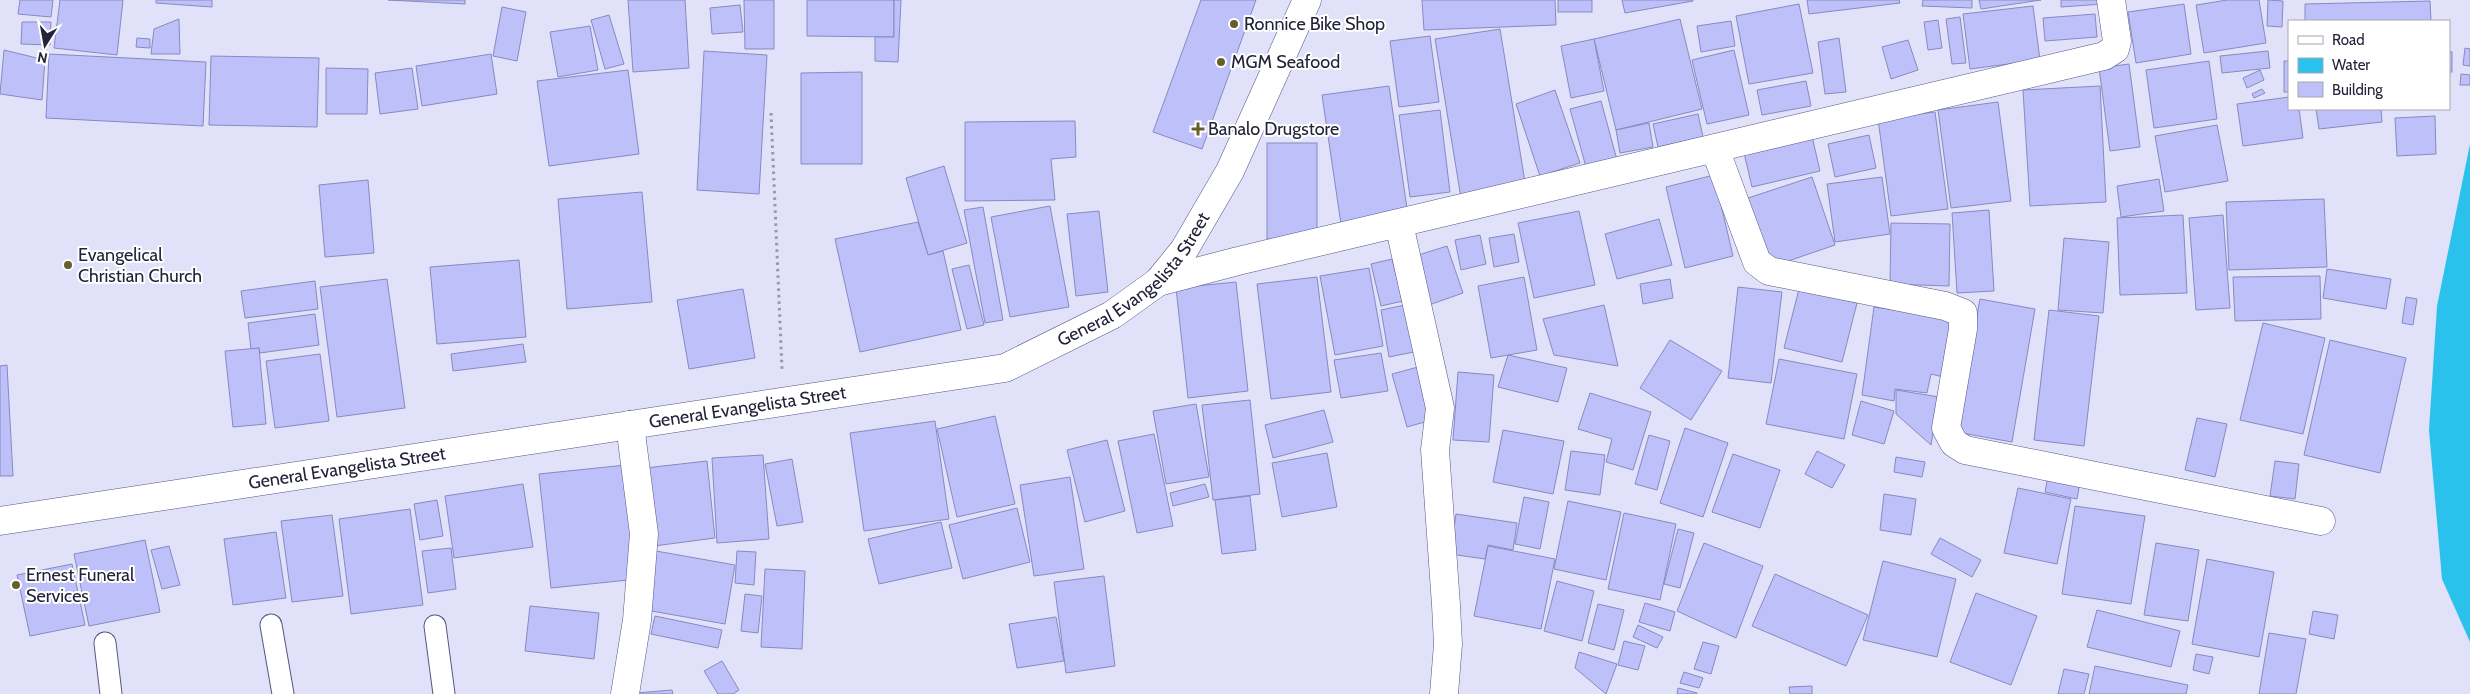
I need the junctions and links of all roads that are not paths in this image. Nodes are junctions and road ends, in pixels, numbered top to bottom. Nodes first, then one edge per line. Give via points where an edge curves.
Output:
1 (1307, 0) edge
2 (2112, 0) edge
3 (1715, 149) junction
4 (1399, 224) junction
5 (1158, 282) junction
6 (630, 425) junction
7 (0, 521) edge
8 (2321, 521) dead end
9 (271, 625) dead end
10 (435, 626) dead end
11 (105, 643) dead end
12 (111, 694) edge
13 (283, 694) edge
14 (444, 694) edge
15 (625, 694) edge
16 (1444, 694) edge

1 - 5 street, General Evangelista Street via 1230,171 1184,250
2 - 3 street via 2117,41 2115,49 2104,56
3 - 4 street
3 - 8 street via 1757,262 1769,271 1963,312 1946,428 1954,443 1965,450
4 - 5 street
4 - 16 street via 1440,408 1435,450 1448,644
5 - 6 street, General Evangelista Street via 1112,315 1005,368
6 - 7 street, General Evangelista Street
6 - 15 street via 644,534 637,620
9 - 13 lane
10 - 14 lane
11 - 12 lane

